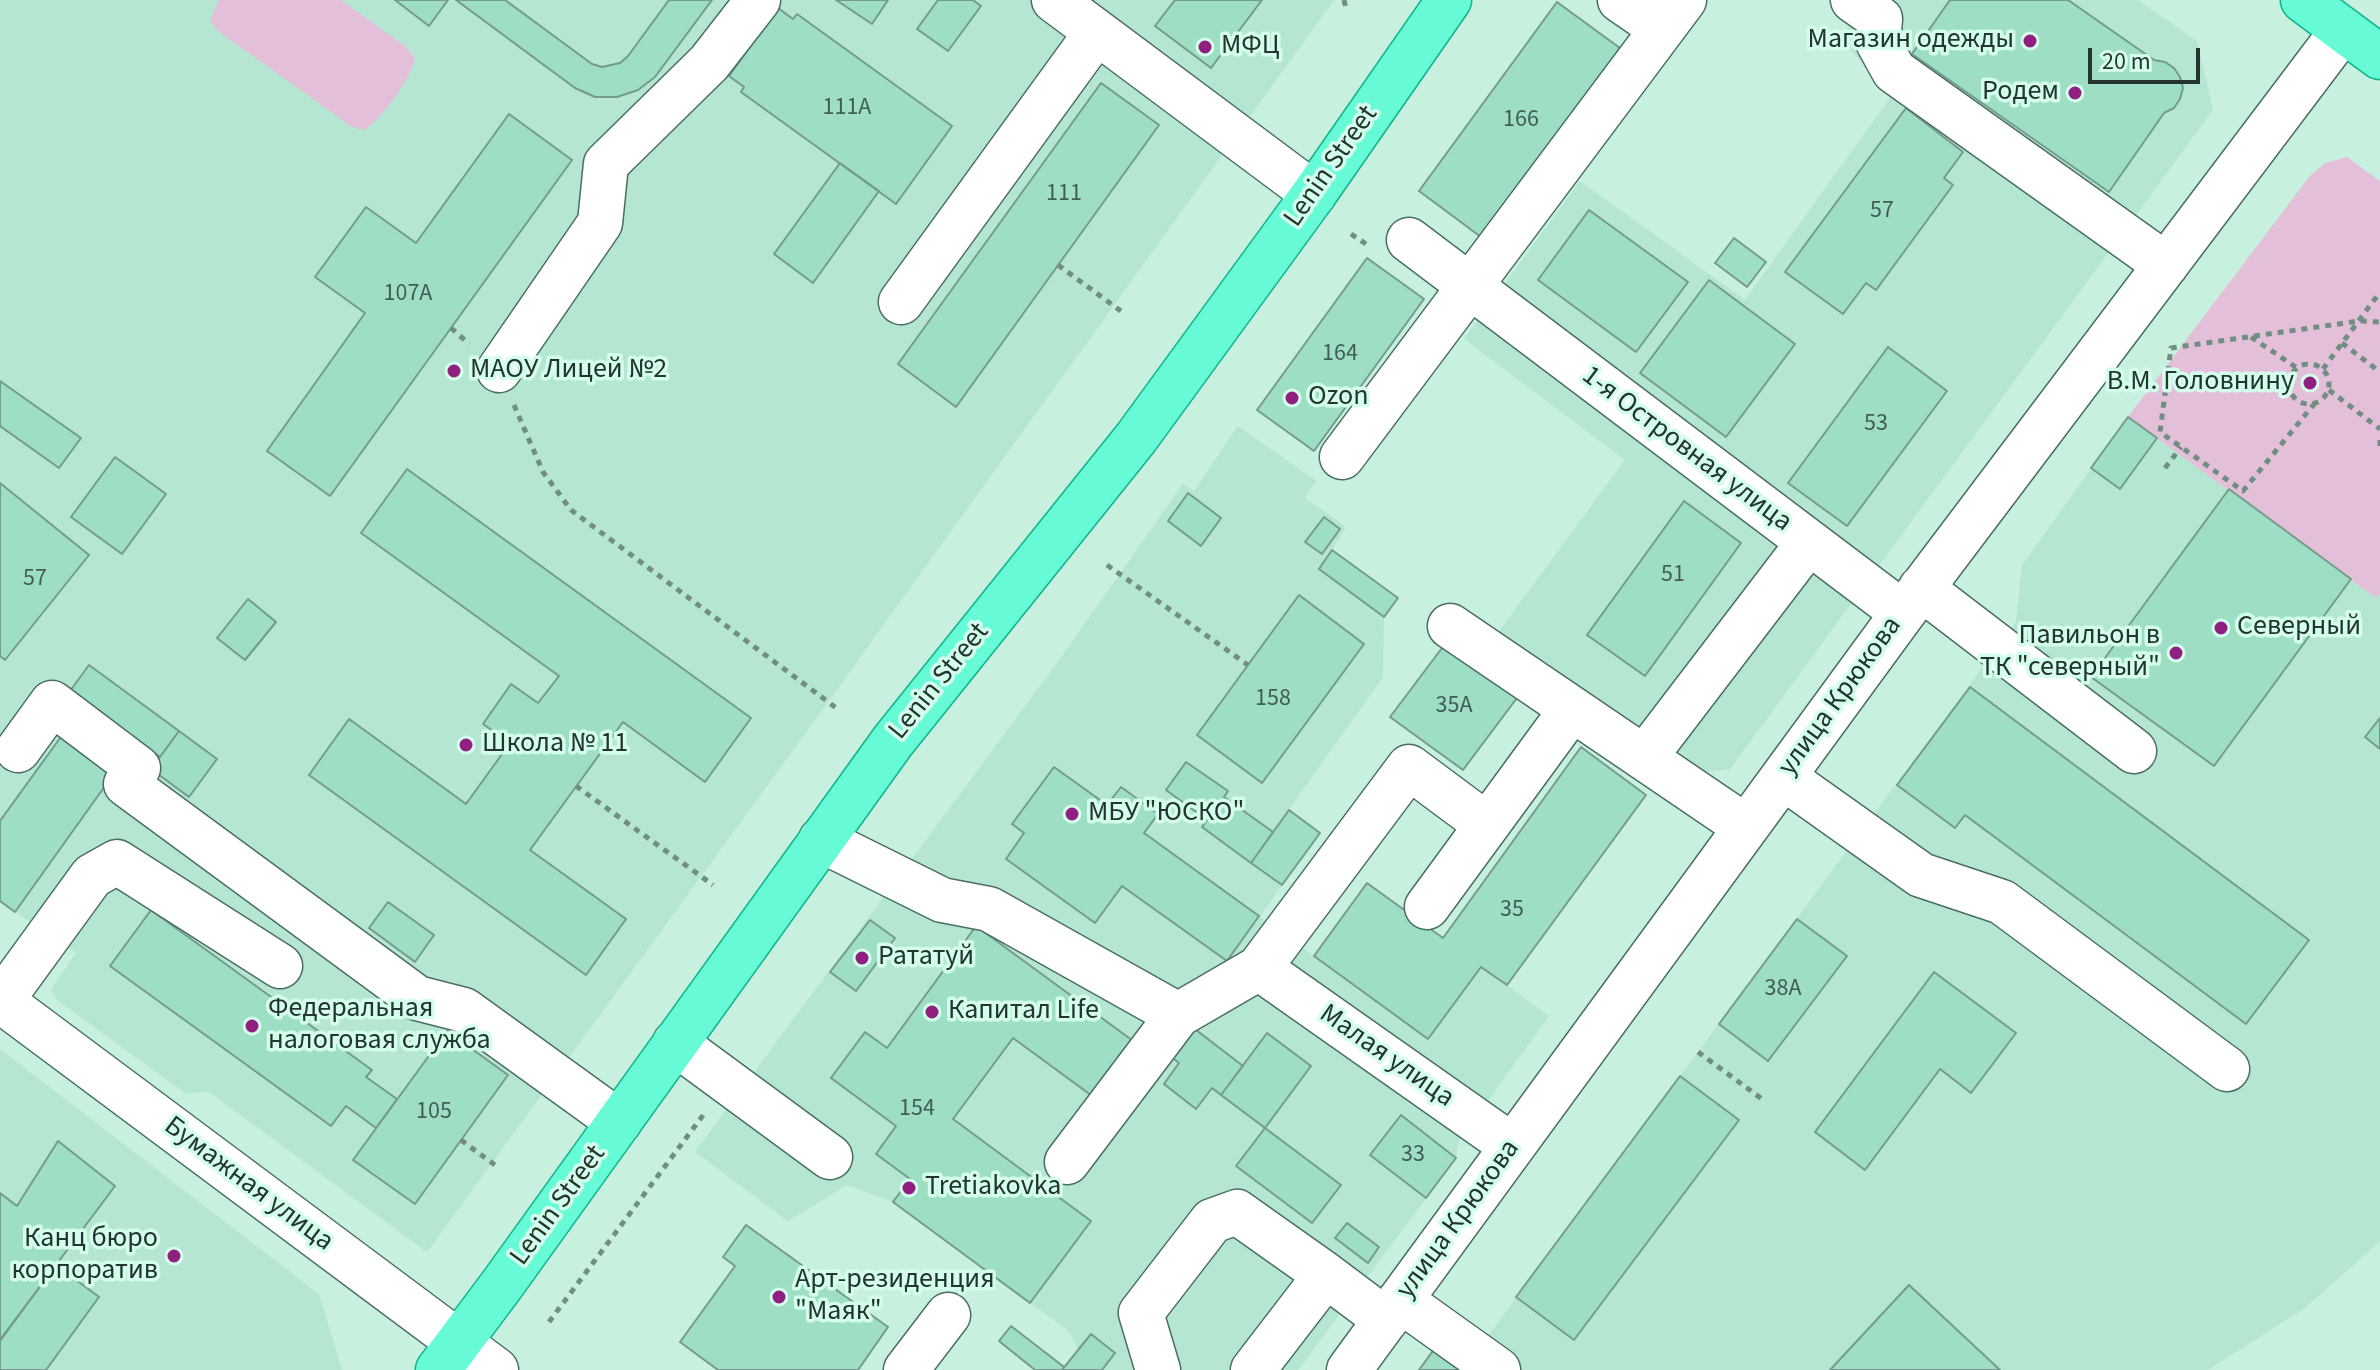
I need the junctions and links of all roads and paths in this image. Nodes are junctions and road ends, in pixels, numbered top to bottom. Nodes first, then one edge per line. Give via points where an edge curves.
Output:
1 (758, 0) edge
2 (1054, 0) edge
3 (1344, 0) edge
4 (1449, 0) edge
5 (1620, 0) edge
6 (1853, 0) edge
7 (2303, 0) edge
8 (1346, 8) dead end
9 (1673, 15) edge
10 (2343, 30) junction
11 (1097, 32) junction
12 (2380, 57) edge
13 (1314, 194) junction
14 (1409, 240) dead end
15 (1058, 265) dead end
16 (2166, 265) junction
17 (1469, 286) junction
18 (2380, 292) edge
19 (901, 302) dead end
20 (1125, 314) dead end
21 (2359, 321) junction
22 (2380, 322) edge
23 (451, 328) dead end
24 (2250, 336) junction
25 (2342, 343) junction
26 (2297, 368) junction
27 (2323, 369) junction
28 (499, 370) junction
29 (2380, 372) edge
30 (2329, 390) junction
31 (2315, 403) junction
32 (2380, 429) edge
33 (2380, 440) edge
34 (2181, 447) junction
35 (2380, 452) edge
36 (1342, 457) dead end
37 (2165, 468) dead end
38 (1809, 542) junction
39 (1107, 565) dead end
40 (1912, 600) junction
41 (1450, 626) dead end
42 (1248, 665) dead end
43 (1572, 709) junction
44 (839, 710) dead end
45 (1657, 741) dead end
46 (2134, 751) dead end
47 (6, 754) edge
48 (1783, 777) junction
49 (576, 786) dead end
50 (1487, 825) junction
51 (1746, 827) junction
52 (821, 840) junction
53 (713, 885) dead end
54 (1427, 907) dead end
55 (280, 966) dead end
56 (1259, 968) junction
57 (0, 1000) edge
58 (1178, 1015) junction
59 (675, 1043) junction
60 (1698, 1052) dead end
61 (2227, 1069) dead end
62 (728, 1082) junction
63 (1762, 1099) dead end
64 (619, 1122) junction
65 (461, 1140) dead end
66 (1512, 1146) junction
67 (830, 1157) dead end
68 (1067, 1162) dead end
69 (499, 1168) dead end
70 (1326, 1275) junction
71 (1393, 1310) junction
72 (948, 1315) dead end
73 (549, 1322) dead end
74 (450, 1356) edge
75 (496, 1370) edge
76 (906, 1370) edge
77 (1158, 1370) edge
78 (1253, 1370) edge
79 (1349, 1370) edge
80 (1498, 1370) edge

1 - 28 street via 709,63 606,164 600,223
2 - 11 street
3 - 8 path
4 - 13 main road, Lenin Street
5 - 9 street
6 - 16 street via 1880,19 1878,42 1894,71
7 - 10 main road
9 - 17 street
10 - 12 main road
10 - 16 street, улица Крюкова
11 - 13 street
11 - 19 street
13 - 52 main road, Lenin Street via 1136,438 893,741
14 - 17 street, 1-я Островная улица
15 - 20 path
16 - 40 street, улица Крюкова
17 - 36 street
17 - 38 street, 1-я Островная улица
18 - 21 path
21 - 22 path
21 - 24 path
21 - 25 path
23 - 28 path
24 - 26 path
24 - 34 path via 2171,348 2160,432
25 - 27 path
25 - 29 path
26 - 27 path via 2315,364
26 - 31 path via 2288,384 2291,393 2297,400
27 - 30 path
28 - 44 path via 543,472 571,510
30 - 31 path
30 - 32 path
31 - 34 path via 2243,491
33 - 35 path
34 - 37 path
38 - 40 street, 1-я Островная улица
38 - 45 street
39 - 42 path
40 - 46 street, 1-я Островная улица
40 - 48 street, улица Крюкова
41 - 43 street
43 - 50 street
43 - 51 street
47 - 64 street via 52,703 138,768 126,784 139,794 417,998 464,1010
48 - 51 street, улица Крюкова
48 - 61 street via 1921,875 2002,902
49 - 53 path
50 - 54 street
50 - 56 street via 1409,767
51 - 66 street, улица Крюкова
52 - 58 street via 942,900 989,909
52 - 59 main road, Lenin Street
55 - 57 street via 117,862 92,876
56 - 58 street
56 - 66 street, Малая улица
57 - 74 street, Бумажная улица
58 - 68 street
59 - 62 street
59 - 64 main road, Lenin Street
60 - 63 path
62 - 67 street
62 - 73 path
64 - 74 main road, Lenin Street
65 - 69 path
66 - 71 street, улица Крюкова
70 - 71 street
70 - 77 street via 1237,1212 1212,1221 1141,1313
70 - 78 street
71 - 79 street, улица Крюкова
71 - 80 street
72 - 76 street
74 - 75 street, Бумажная улица

